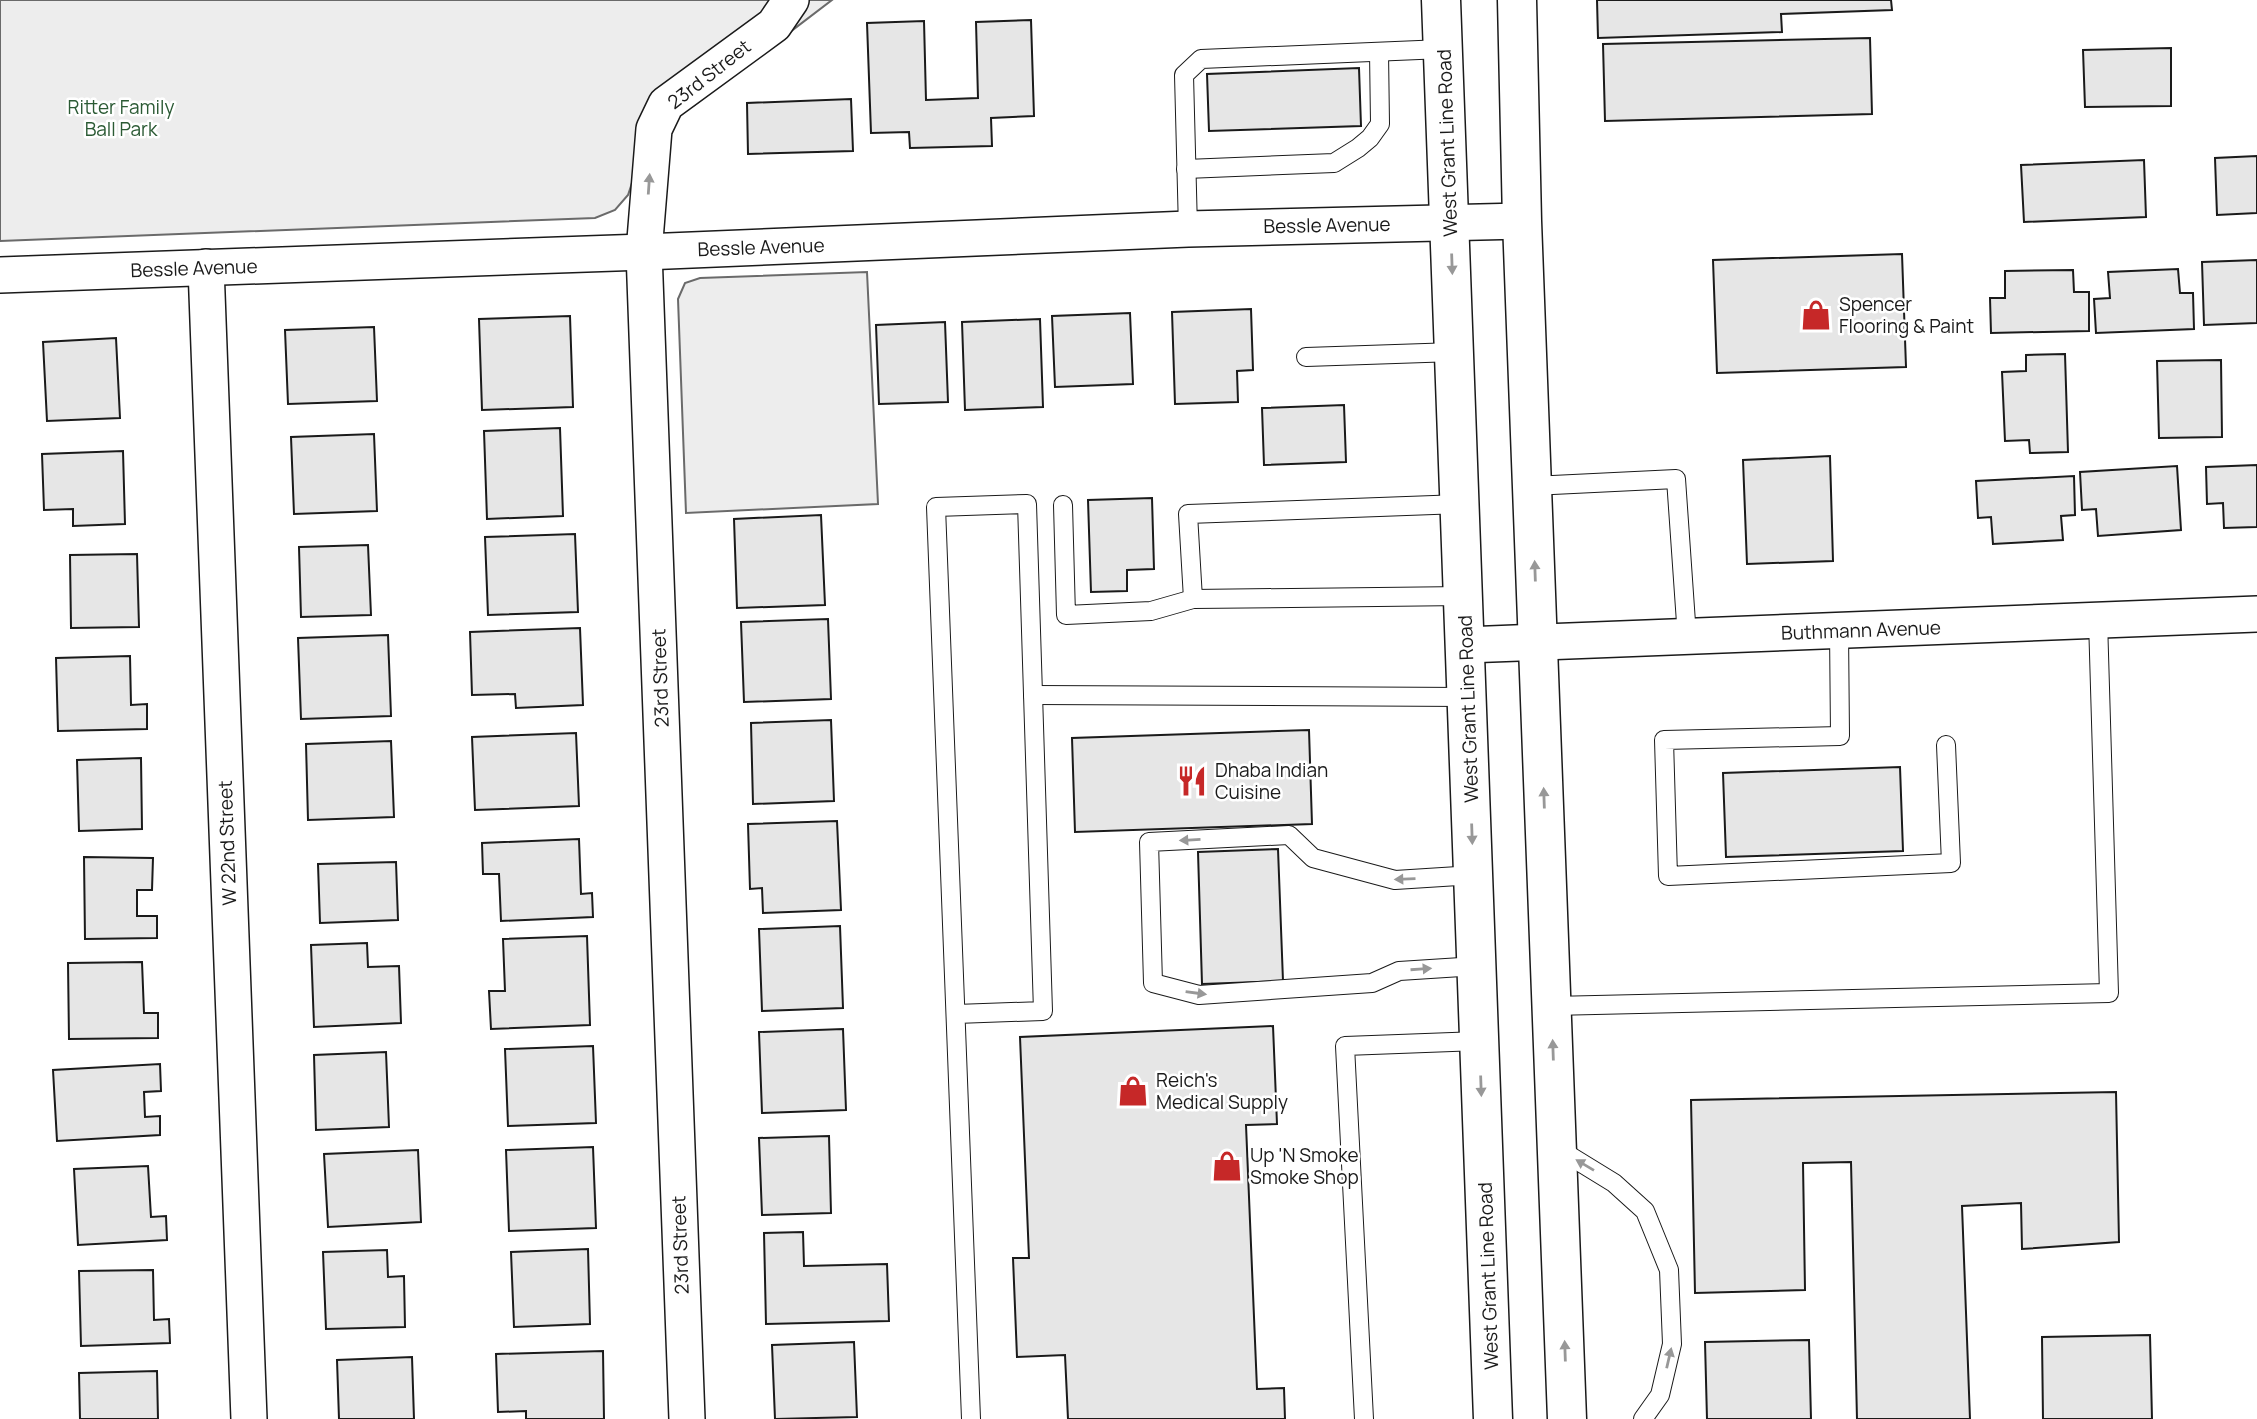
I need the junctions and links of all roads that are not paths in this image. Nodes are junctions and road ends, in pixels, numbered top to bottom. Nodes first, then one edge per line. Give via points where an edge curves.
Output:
1 (791, 0) edge
2 (1441, 0) edge
3 (1517, 0) edge
4 (1443, 49) junction
5 (1379, 52) junction
6 (1186, 169) junction
7 (1522, 221) junction
8 (1451, 222) junction
9 (1188, 229) junction
10 (644, 252) junction
11 (206, 267) junction
12 (0, 275) edge
13 (1455, 352) junction
14 (1306, 357) dead end
15 (1532, 486) junction
16 (1461, 504) junction
17 (1063, 505) dead end
18 (1464, 596) junction
19 (1193, 599) junction
20 (2257, 614) edge
21 (2098, 620) junction
22 (1839, 630) junction
23 (1687, 637) junction
24 (1538, 642) junction
25 (1465, 645) junction
26 (1033, 695) junction
27 (1467, 697) junction
28 (1946, 745) dead end
29 (1474, 875) junction
30 (1477, 966) junction
31 (1552, 1006) junction
32 (956, 1013) junction
33 (1479, 1041) junction
34 (1557, 1148) junction
35 (249, 1419) edge
36 (687, 1419) edge
37 (971, 1419) edge
38 (1364, 1419) edge
39 (1493, 1419) edge
40 (1567, 1419) edge
41 (1643, 1419) edge

10 -> 1 street, 23rd Street via 654,129 666,104 774,25
2 - 4 main road, West Grant Line Road
3 - 7 main road
4 - 5 lane
4 - 8 main road, West Grant Line Road
5 - 6 lane via 1380,124 1370,138 1334,163
5 - 6 lane via 1201,59 1184,75
6 - 9 lane
7 - 8 street, Bessle Avenue
7 - 15 main road
8 - 9 street, Bessle Avenue
8 -> 13 main road, West Grant Line Road
9 - 10 street, Bessle Avenue
10 - 11 street, Bessle Avenue
10 - 36 street, 23rd Street
11 - 12 street, Bessle Avenue
11 - 35 street, W 22nd Street
13 - 14 lane
13 - 16 main road, West Grant Line Road
15 - 23 lane via 1676,478
24 -> 15 main road
16 - 18 main road, West Grant Line Road
16 - 19 lane via 1188,514
17 - 19 lane via 1066,615 1151,611
18 - 19 lane
18 - 25 main road, West Grant Line Road
20 - 21 street, Buthmann Avenue
21 - 22 street, Buthmann Avenue
21 - 31 lane via 2109,993
22 - 23 street, Buthmann Avenue
22 - 28 lane via 1840,736 1664,740 1668,876 1951,863
23 - 24 street, Buthmann Avenue
24 - 25 street, Buthmann Avenue
31 -> 24 main road
25 - 27 main road, West Grant Line Road
26 - 27 lane
26 - 32 lane via 1043,1011
26 - 32 lane via 1027,504 936,507
27 -> 29 main road, West Grant Line Road
29 - 30 main road, West Grant Line Road
29 -> 30 lane via 1395,880 1313,858 1289,835 1149,842 1153,983 1199,995 1372,983 1399,971
30 - 33 main road, West Grant Line Road
34 -> 31 main road
32 - 37 lane
33 - 38 lane via 1345,1046
33 -> 39 main road, West Grant Line Road
40 -> 34 main road
41 -> 34 lane via 1660,1395 1672,1344 1668,1270 1645,1211 1614,1183

